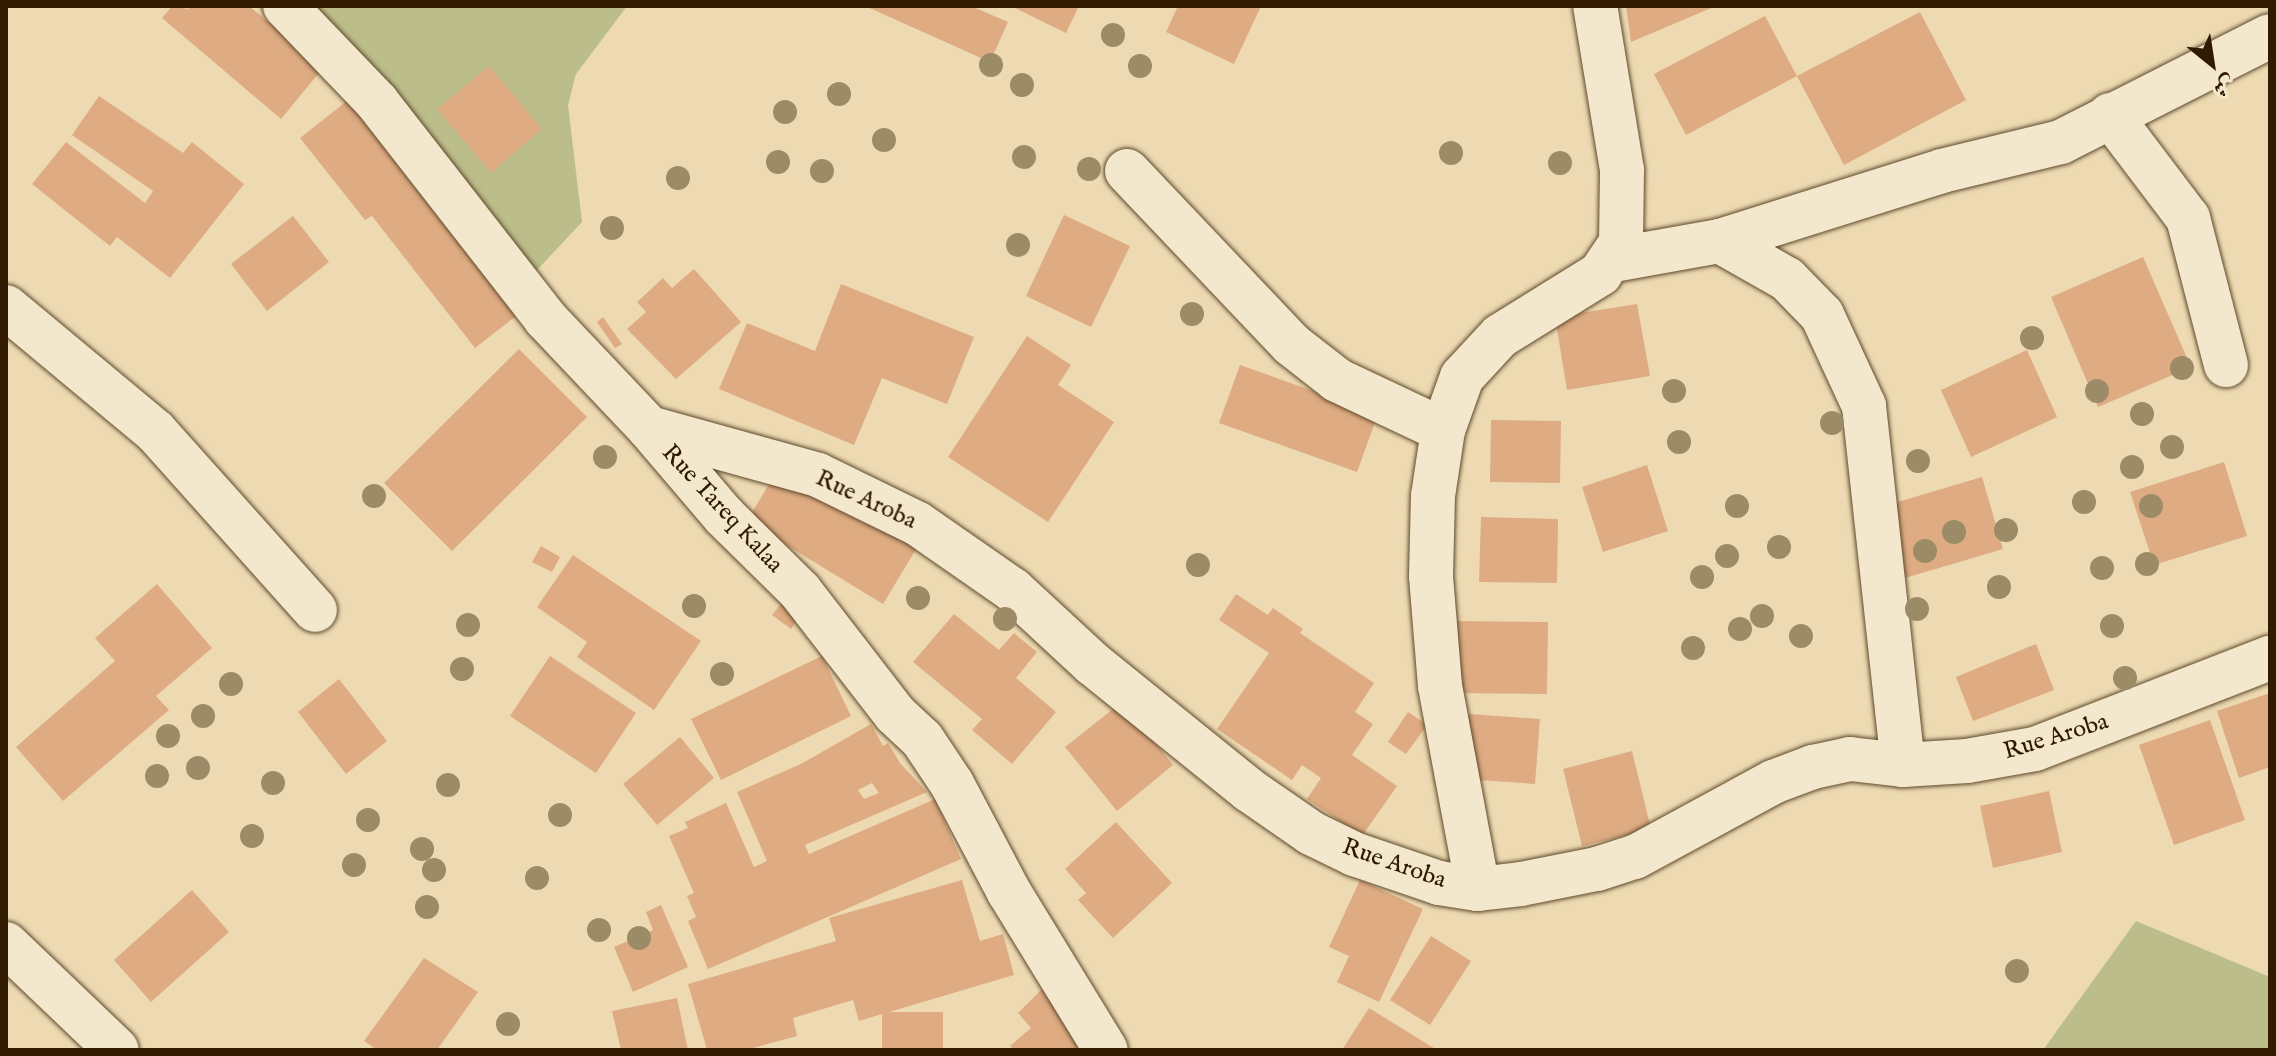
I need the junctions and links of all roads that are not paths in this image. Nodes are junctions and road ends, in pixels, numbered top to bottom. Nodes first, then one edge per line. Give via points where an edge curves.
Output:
1 (285, 6) edge
2 (1595, 6) edge
3 (2270, 36) edge
4 (2110, 115) junction
5 (1127, 171) dead end
6 (1720, 241) junction
7 (1613, 260) junction
8 (6, 307) edge
9 (2226, 365) dead end
10 (649, 428) junction
11 (1443, 430) junction
12 (315, 610) dead end
13 (2270, 658) edge
14 (1903, 765) junction
15 (1478, 889) junction
16 (6, 944) edge
17 (117, 1050) edge
18 (1106, 1050) edge

1 - 10 street, Rue Tareq Kalaa via 377,102 545,318
2 - 7 street via 1622,170 1621,243
3 - 4 street
4 - 6 street via 2061,142 1942,171
4 - 9 street via 2188,218
5 - 11 street via 1291,344 1337,380
6 - 7 street
6 - 14 street via 1787,279 1822,315 1864,406
7 - 11 street via 1600,274 1528,316 1490,346 1462,377
8 - 12 street via 155,431
10 - 15 street, Rue Aroba via 818,475 918,524 1013,590 1093,664 1249,790 1311,833 1439,883
10 - 18 street, Rue Tareq Kalaa via 696,486 800,591 895,714 922,739
11 - 15 street via 1433,496 1431,576 1440,686
13 - 14 street, Rue Aroba via 2035,749
14 - 15 street, Rue Aroba via 1850,759 1813,767 1773,782 1635,857 1562,878
16 - 17 street

